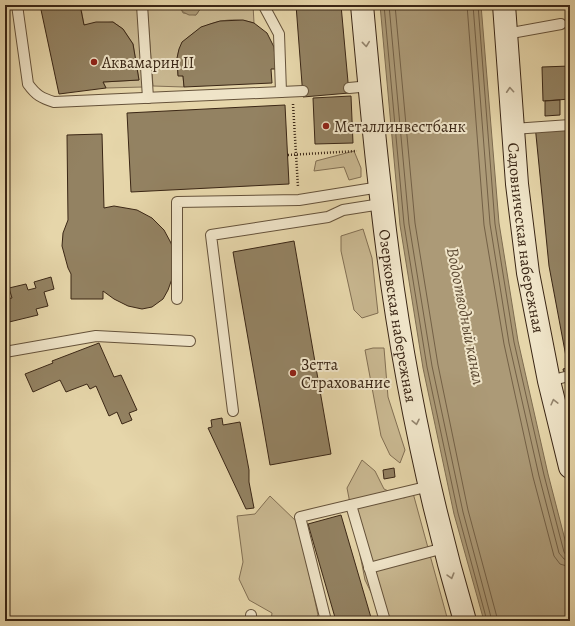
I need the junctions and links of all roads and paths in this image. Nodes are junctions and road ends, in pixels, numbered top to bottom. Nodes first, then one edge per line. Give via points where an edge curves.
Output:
1 (17, 5) edge
2 (142, 5) edge
3 (265, 5) edge
4 (362, 5) edge
5 (504, 5) edge
6 (561, 24) dead end
7 (506, 34) junction
8 (298, 91) joint
9 (281, 92) junction
10 (148, 98) junction
11 (570, 125) edge
12 (513, 129) junction
13 (362, 150) dead end
14 (288, 155) dead end
15 (296, 155) junction
16 (381, 196) junction
17 (299, 200) junction
18 (177, 299) dead end
19 (190, 341) dead end
20 (5, 352) edge
21 (233, 411) dead end
22 (570, 467) edge
23 (430, 486) junction
24 (351, 505) junction
25 (444, 548) junction
26 (369, 568) junction
27 (326, 621) edge
28 (385, 621) edge
29 (464, 621) edge

1 - 10 lane via 28,84 35,94 54,102
2 - 10 lane
3 - 9 lane via 279,34
4 -> 16 street, Озерковская набережная via 359,87
5 - 7 street, Садовническая набережная
6 - 7 lane
12 -> 7 street, Садовническая набережная
8 - 9 lane
8 - 15 path
9 - 10 lane
11 - 12 lane
22 -> 12 street, Садовническая набережная via 557,379 528,274
13 - 15 path
14 - 15 path
15 - 17 path
16 - 17 lane
16 - 21 lane via 328,217 212,235
16 -> 23 street, Озерковская набережная via 400,336
17 - 18 lane via 177,202
19 - 20 lane via 96,336
23 - 24 lane
23 - 25 street, Озерковская набережная
24 - 26 lane
24 - 27 lane via 300,517
25 - 26 lane
25 -> 29 street, Озерковская набережная
26 - 28 lane

